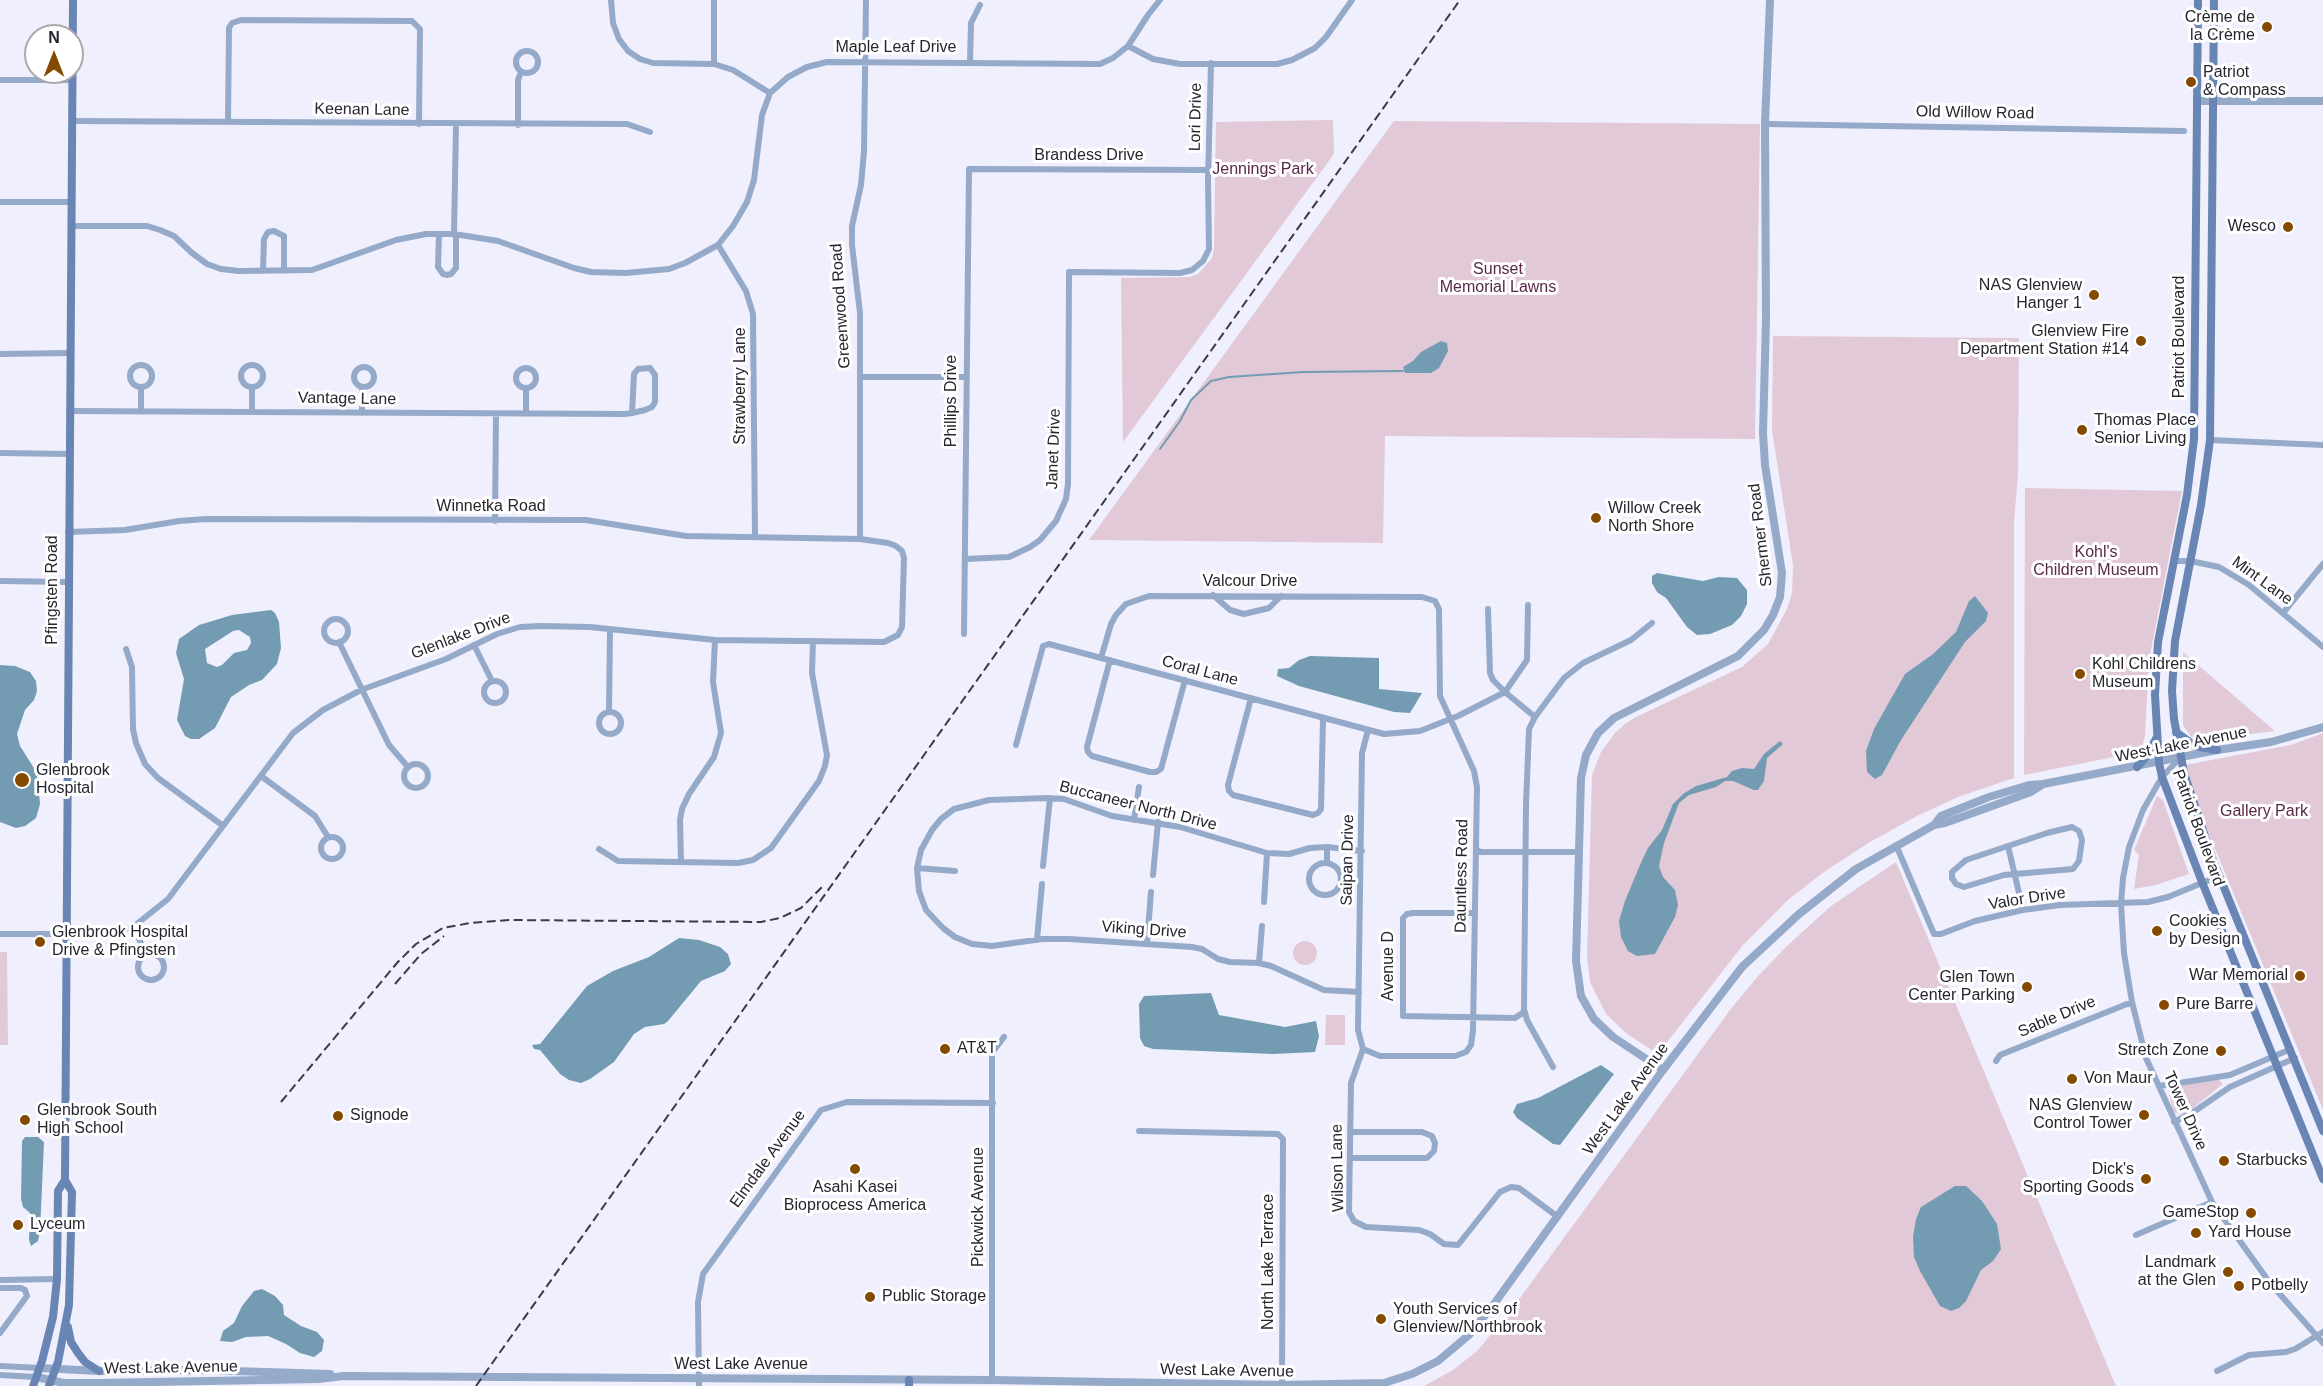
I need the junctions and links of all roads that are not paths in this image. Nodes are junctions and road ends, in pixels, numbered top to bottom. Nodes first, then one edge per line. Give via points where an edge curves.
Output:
1 (73, 0) edge
2 (611, 0) edge
3 (714, 0) edge
4 (866, 0) edge
5 (1160, 0) edge
6 (1352, 0) edge
7 (1770, 0) edge
8 (2198, 0) edge
9 (2214, 0) edge
10 (980, 5) dead end
11 (73, 24) edge
12 (1128, 46) junction
13 (866, 62) junction
14 (970, 62) junction
15 (1211, 63) junction
16 (714, 64) junction
17 (521, 72) dead end
18 (0, 80) edge
19 (24, 80) edge
20 (72, 84) edge
21 (770, 93) junction
22 (2197, 101) junction
23 (2214, 101) junction
24 (2323, 101) edge
25 (72, 121) junction
26 (228, 122) junction
27 (419, 124) junction
28 (456, 124) junction
29 (1765, 124) junction
30 (518, 125) junction
31 (2184, 131) dead end
32 (651, 132) dead end
33 (969, 168) joint
34 (1209, 171) junction
35 (0, 202) edge
36 (71, 202) junction
37 (71, 226) junction
38 (439, 234) junction
39 (455, 235) junction
40 (718, 246) junction
41 (263, 271) junction
42 (284, 271) junction
43 (1069, 272) joint
44 (70, 353) junction
45 (0, 354) edge
46 (861, 377) junction
47 (966, 377) junction
48 (141, 387) dead end
49 (362, 387) dead end
50 (252, 388) dead end
51 (526, 388) dead end
52 (69, 411) junction
53 (141, 411) junction
54 (252, 411) junction
55 (362, 413) junction
56 (629, 413) junction
57 (496, 414) junction
58 (526, 414) junction
59 (2210, 440) junction
60 (2323, 445) edge
61 (0, 453) edge
62 (69, 454) junction
63 (495, 521) junction
64 (68, 532) junction
65 (754, 536) junction
66 (860, 539) junction
67 (904, 558) joint
68 (965, 559) junction
69 (2174, 561) junction
70 (2190, 561) junction
71 (2323, 564) edge
72 (0, 581) edge
73 (68, 582) junction
74 (1213, 596) junction
75 (1281, 596) junction
76 (1435, 601) joint
77 (1528, 605) dead end
78 (1488, 609) dead end
79 (2283, 613) junction
80 (1652, 623) dead end
81 (610, 629) junction
82 (964, 634) dead end
83 (715, 640) junction
84 (813, 641) junction
85 (339, 642) junction
86 (474, 645) junction
87 (2323, 647) edge
88 (126, 649) dead end
89 (1101, 658) junction
90 (1110, 660) junction
91 (1185, 680) junction
92 (492, 681) dead end
93 (361, 690) junction
94 (1505, 692) junction
95 (1251, 698) junction
96 (609, 712) dead end
97 (1534, 717) junction
98 (1323, 718) junction
99 (1450, 719) junction
100 (2323, 727) edge
101 (1368, 730) junction
102 (2176, 732) junction
103 (2157, 737) junction
104 (1016, 745) dead end
105 (2217, 750) junction
106 (2180, 758) junction
107 (2159, 763) junction
108 (408, 767) junction
109 (2137, 767) junction
110 (261, 776) junction
111 (2162, 777) junction
112 (1139, 788) dead end
113 (1050, 798) junction
114 (1134, 820) junction
115 (1158, 822) junction
116 (222, 825) junction
117 (328, 837) dead end
118 (1896, 845) junction
119 (2008, 846) junction
120 (1327, 847) junction
121 (599, 849) dead end
122 (1476, 849) junction
123 (1362, 851) junction
124 (1267, 852) junction
125 (1525, 852) junction
126 (1578, 852) junction
127 (681, 862) junction
128 (1327, 863) junction
129 (1042, 866) dead end
130 (917, 868) junction
131 (955, 871) dead end
132 (2015, 873) junction
133 (1153, 875) dead end
134 (2219, 876) junction
135 (2202, 882) junction
136 (1042, 884) dead end
137 (1151, 892) dead end
138 (1264, 902) dead end
139 (2121, 904) junction
140 (2023, 910) junction
141 (1474, 913) junction
142 (1262, 926) dead end
143 (133, 927) junction
144 (0, 934) edge
145 (65, 935) junction
146 (955, 937) joint
147 (1037, 940) junction
148 (1147, 944) junction
149 (147, 955) junction
150 (1259, 963) junction
151 (1359, 992) junction
152 (2132, 1002) junction
153 (1524, 1012) junction
154 (1473, 1017) junction
155 (1004, 1037) dead end
156 (1363, 1049) junction
157 (2291, 1049) junction
158 (2295, 1058) junction
159 (1996, 1061) dead end
160 (2275, 1062) junction
161 (1553, 1067) dead end
162 (1663, 1070) junction
163 (2222, 1077) junction
164 (2160, 1086) junction
165 (2229, 1088) junction
166 (993, 1103) junction
167 (2174, 1122) junction
168 (1139, 1131) dead end
169 (2323, 1131) edge
170 (1350, 1132) junction
171 (1350, 1158) junction
172 (2323, 1179) edge
173 (65, 1180) junction
174 (2212, 1202) junction
175 (1558, 1217) junction
176 (2136, 1235) dead end
177 (0, 1280) edge
178 (57, 1280) junction
179 (0, 1288) edge
180 (66, 1323) junction
181 (0, 1333) edge
182 (2320, 1334) edge
183 (2323, 1343) edge
184 (0, 1366) edge
185 (40, 1368) junction
186 (55, 1370) junction
187 (99, 1371) junction
188 (2217, 1371) dead end
189 (0, 1375) edge
190 (344, 1376) junction
191 (992, 1380) junction
192 (35, 1382) edge
193 (699, 1382) edge
194 (50, 1383) edge
195 (909, 1383) edge
196 (1122, 1384) edge
197 (1194, 1385) edge
198 (1282, 1385) edge
199 (1355, 1386) edge

1 - 11 main road, Pfingsten Road
2 - 16 street via 619,39 634,55 652,63
3 - 16 street
4 - 13 street, Greenwood Road
5 - 12 street, Maple Leaf Drive
6 - 15 street via 1326,37 1304,56 1277,64
7 - 29 street, Shermer Road
8 - 22 main road, Patriot Boulevard
9 - 23 main road, Patriot Boulevard
10 - 14 street via 971,23
12 - 14 street, Maple Leaf Drive via 1100,64
12 - 15 street via 1153,58 1180,64
13 - 14 street, Maple Leaf Drive
13 - 21 street, Maple Leaf Drive via 827,62 807,67
13 - 46 street, Greenwood Road via 864,151 852,226
15 - 34 street, Lori Drive
16 - 21 street via 733,70
17 - 30 street
18 - 19 street
20 - 25 main road, Pfingsten Road
21 - 40 street via 762,115 754,180 747,202
22 - 23 street
22 - 69 main road, Patriot Boulevard via 2194,439
23 - 24 street
23 - 59 main road, Patriot Boulevard
25 - 26 street, Keenan Lane
25 - 36 main road, Pfingsten Road
26 - 27 street, Keenan Lane
26 - 27 street via 232,23 412,21 419,26
27 - 28 street, Keenan Lane
28 - 30 street, Keenan Lane
28 - 39 street
29 - 31 street, Old Willow Road
29 - 126 street, Shermer Road via 1763,433 1778,539 1780,597 1764,630 1738,656 1628,710 1598,733 1586,755 1581,777
30 - 32 street, Keenan Lane via 627,124
33 - 34 street, Brandess Drive
33 - 47 street, Phillips Drive
34 - 43 street, Lori Drive via 1209,249 1192,270
35 - 36 street
36 - 37 main road, Pfingsten Road
37 - 41 street via 147,226 174,236 207,264 221,269
37 - 44 main road, Pfingsten Road
38 - 39 street
38 - 39 street via 438,267 447,275 456,268
38 - 42 street via 396,240 312,270
39 - 40 street via 498,241 591,272 669,269
40 - 65 street, Strawberry Lane via 746,291 753,314
41 - 42 street
41 - 42 street via 264,239 274,231 284,236
43 - 68 street, Janet Drive via 1066,499 1056,521 1030,547 1009,557
44 - 45 street
44 - 52 main road, Pfingsten Road
46 - 47 street
46 - 66 street, Greenwood Road
47 - 68 street, Phillips Drive
48 - 53 street
49 - 55 street
50 - 54 street
51 - 58 street
52 - 53 street, Vantage Lane
52 - 62 main road, Pfingsten Road
53 - 54 street, Vantage Lane
54 - 55 street, Vantage Lane
55 - 57 street, Vantage Lane
56 - 56 street via 652,407 655,402 655,375 650,368 638,369 634,374
56 - 58 street, Vantage Lane
57 - 58 street, Vantage Lane
57 - 63 street
59 - 60 street
59 - 70 main road, Patriot Boulevard
61 - 62 street
62 - 64 main road, Pfingsten Road
63 - 64 street, Winnetka Road via 206,519 125,530
63 - 65 street, Winnetka Road via 586,520 686,536
64 - 73 main road, Pfingsten Road
65 - 66 street, Winnetka Road
66 - 67 street, Winnetka Road via 896,546
67 - 84 street, Glenlake Drive via 902,627 898,635 884,642
68 - 82 street, Phillips Drive
69 - 70 street, Mint Lane
69 - 103 main road, Patriot Boulevard via 2158,642
70 - 79 street, Mint Lane via 2219,567
70 - 102 main road, Patriot Boulevard via 2175,641 2172,691
71 - 79 street
72 - 73 street
73 - 145 main road, Pfingsten Road
74 - 75 street, Valcour Drive
74 - 75 street via 1230,610 1244,614 1269,608
74 - 89 street, Valcour Drive via 1149,596 1126,604 1111,624
75 - 76 street, Valcour Drive via 1422,597
76 - 99 street, Dauntless Road via 1440,615 1439,688
77 - 94 street via 1527,660
78 - 94 street via 1490,673
79 - 87 street, Mint Lane
80 - 97 street via 1631,640 1583,663 1564,678
81 - 83 street, Glenlake Drive
81 - 86 street, Glenlake Drive via 520,627
81 - 96 street
83 - 84 street, Glenlake Drive
83 - 127 street via 713,682 721,733 714,757 682,809
84 - 127 street via 812,673 826,755 819,781 762,855 738,863
85 - 85 street via 328,640 324,634 326,623 332,619 344,622 348,629
85 - 93 street
86 - 92 street
86 - 93 street, Glenlake Drive
88 - 116 street via 132,667 133,729 145,764
89 - 90 street, Coral Lane
89 - 104 street, Coral Lane via 1049,644 1043,646
90 - 91 street, Coral Lane
90 - 91 street via 1088,752 1150,772 1161,769
91 - 95 street, Coral Lane
93 - 108 street via 389,745
93 - 110 street, Glenlake Drive via 293,733
94 - 97 street
94 - 99 street, Coral Lane
95 - 98 street, Coral Lane
95 - 98 street via 1228,785 1233,795 1313,815 1320,808
97 - 125 street via 1529,729
98 - 101 street, Coral Lane
99 - 101 street, Coral Lane via 1407,733
99 - 122 street, Dauntless Road via 1474,771
100 - 105 street, West Lake Avenue via 2271,742
101 - 123 street, Saipan Drive via 1362,753
102 - 105 main road via 2195,746
102 - 106 main road, Patriot Boulevard
103 - 107 main road, Patriot Boulevard
103 - 109 main road
105 - 106 street, West Lake Avenue
106 - 107 street, West Lake Avenue
106 - 111 street, Tower Drive
106 - 134 main road, Patriot Boulevard via 2192,804
107 - 109 street, West Lake Avenue
107 - 111 main road, Patriot Boulevard
108 - 108 street via 415,764 426,770 428,778 424,785 407,785 404,774
109 - 118 street, West Lake Avenue via 2029,785 1989,797 1941,816 1934,825
110 - 116 street, Glenlake Drive
110 - 117 street via 315,816
111 - 135 main road, Patriot Boulevard
111 - 139 street, Tower Drive via 2143,810 2129,847
112 - 114 street
113 - 114 street, Buccaneer North Drive
113 - 129 street
113 - 130 street, Buccaneer North Drive via 989,800 954,809 932,830
114 - 115 street, Buccaneer North Drive
115 - 124 street, Buccaneer North Drive
115 - 133 street
116 - 143 street, Glenlake Drive via 168,899
118 - 140 street, Valor Drive via 1934,934
118 - 162 street, West Lake Avenue via 1856,868 1742,967
119 - 132 street
119 - 132 street via 1966,860 1952,872 1952,878 1964,887
119 - 132 street via 2072,827 2079,831 2082,840 2079,861 2073,869
120 - 123 street, Buccaneer North Drive
120 - 124 street, Buccaneer North Drive via 1289,854
120 - 128 street
121 - 127 street via 618,861
122 - 125 street
122 - 141 street, Dauntless Road
123 - 151 street, Saipan Drive
124 - 138 street
125 - 126 street
125 - 153 street
126 - 162 street, Shermer Road via 1576,961 1581,996 1594,1018 1613,1037
128 - 128 street via 1314,867 1309,878 1313,890 1324,895 1336,890 1341,880 1337,868
130 - 131 street
130 - 146 street, Buccaneer North Drive via 926,910
132 - 140 street
134 - 135 street, Valor Drive
134 - 157 main road, Patriot Boulevard
135 - 139 street, Valor Drive via 2168,897
135 - 160 main road, Patriot Boulevard
136 - 147 street
137 - 148 street
139 - 140 street, Valor Drive
139 - 152 street, Tower Drive
141 - 154 street, Dauntless Road
141 - 154 street, Avenue D via 1413,913 1403,918 1402,1016
142 - 150 street
143 - 145 street, Glenlake Drive via 103,934
143 - 149 street
144 - 145 street, Glenlake Drive
145 - 173 main road, Pfingsten Road
146 - 147 street, Viking Drive via 992,946
147 - 148 street, Viking Drive
148 - 150 street, Viking Drive via 1192,947 1230,962
149 - 149 street via 140,960 138,971 147,980 155,980 164,970 162,961
150 - 151 street, Viking Drive via 1324,990
151 - 156 street, Saipan Drive via 1358,1030
152 - 159 street, Sable Drive via 2000,1055
152 - 164 street, Tower Drive via 2146,1058
153 - 154 street via 1515,1018
153 - 161 street
154 - 156 street, Dauntless Road via 1471,1044 1458,1056 1380,1056
155 - 166 street, Pickwick Avenue via 992,1053
156 - 170 street, Wilson Lane via 1351,1083
157 - 158 main road, Patriot Boulevard
157 - 160 street
158 - 160 street
158 - 169 main road, Patriot Boulevard
160 - 163 street
160 - 165 street
160 - 172 main road, Patriot Boulevard
162 - 175 street, West Lake Avenue
163 - 164 street
163 - 165 street
164 - 167 street, Tower Drive
165 - 167 street
166 - 191 street, Pickwick Avenue
166 - 193 street, Elmdale Avenue via 847,1102 821,1110 703,1274
167 - 174 street, Tower Drive
168 - 198 street, North Lake Terrace via 1278,1134 1282,1139
170 - 171 street, Wilson Lane
170 - 171 street via 1422,1132 1432,1136 1435,1143 1427,1158
171 - 175 street, Wilson Lane via 1349,1212 1354,1221 1366,1227 1419,1230 1444,1244 1458,1245 1500,1192 1511,1187 1519,1188
173 - 178 main road, Pfingsten Road via 58,1191
173 - 180 main road, Pfingsten Road via 72,1192 71,1283
174 - 176 street
174 - 182 street, Tower Drive via 2270,1283
175 - 199 street, West Lake Avenue via 1482,1320 1438,1361 1384,1383
177 - 178 street
178 - 185 main road, Pfingsten Road
179 - 181 street via 21,1288 27,1296
180 - 186 main road, Pfingsten Road
180 - 187 main road via 78,1353
182 - 183 street, Tower Drive
182 - 188 street via 2286,1352 2249,1355
184 - 185 street
185 - 186 street, West Lake Avenue
185 - 192 main road, Pfingsten Road
186 - 187 street, West Lake Avenue
186 - 194 main road, Pfingsten Road
187 - 190 street, West Lake Avenue via 318,1372
189 - 192 street, West Lake Avenue
190 - 193 street, West Lake Avenue
190 - 194 street, West Lake Avenue
191 - 195 street, West Lake Avenue
191 - 196 street, West Lake Avenue
192 - 194 street, West Lake Avenue
193 - 195 street, West Lake Avenue
196 - 197 street, West Lake Avenue
197 - 198 street, West Lake Avenue
198 - 199 street, West Lake Avenue

